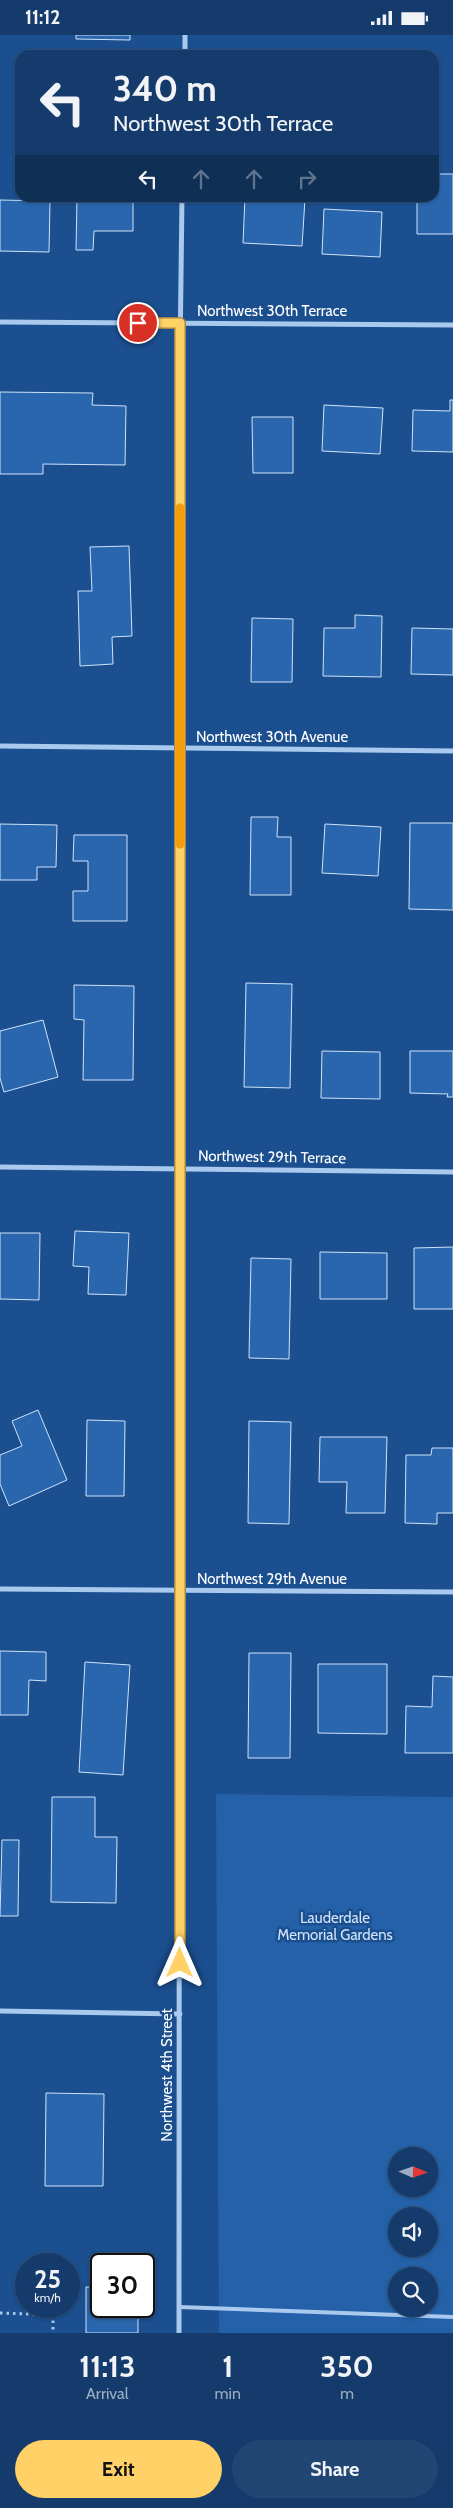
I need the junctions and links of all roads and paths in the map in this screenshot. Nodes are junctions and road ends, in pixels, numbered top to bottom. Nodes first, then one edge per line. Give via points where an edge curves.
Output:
1 (185, 35) edge
2 (185, 50) edge
3 (182, 202) edge
4 (0, 322) edge
5 (180, 323) junction
6 (453, 325) edge
7 (0, 746) edge
8 (180, 749) junction
9 (453, 751) edge
10 (0, 1167) edge
11 (180, 1169) junction
12 (453, 1172) edge
13 (0, 1589) edge
14 (180, 1591) junction
15 (453, 1592) edge
16 (0, 2011) edge
17 (180, 2014) junction
18 (180, 2307) junction
19 (0, 2313) edge
20 (453, 2317) edge
21 (53, 2333) edge
22 (179, 2333) edge

1 - 2 street
3 - 5 street, Northwest 4th Street
4 - 5 street, Northwest 30th Terrace
5 - 6 street, Northwest 30th Terrace
5 - 8 street, Northwest 4th Street
7 - 8 street, Northwest 30th Avenue
8 - 9 street, Northwest 30th Avenue
8 - 11 street, Northwest 4th Street
10 - 11 street, Northwest 29th Terrace
11 - 12 street, Northwest 29th Terrace
11 - 14 street, Northwest 4th Street
13 - 14 street, Northwest 29th Avenue
14 - 15 street, Northwest 29th Avenue
14 - 17 street, Northwest 4th Street
16 - 17 street
17 - 18 street, Northwest 4th Street
18 - 20 lane
18 - 22 street, Northwest 4th Street
19 - 21 path via 52,2315

